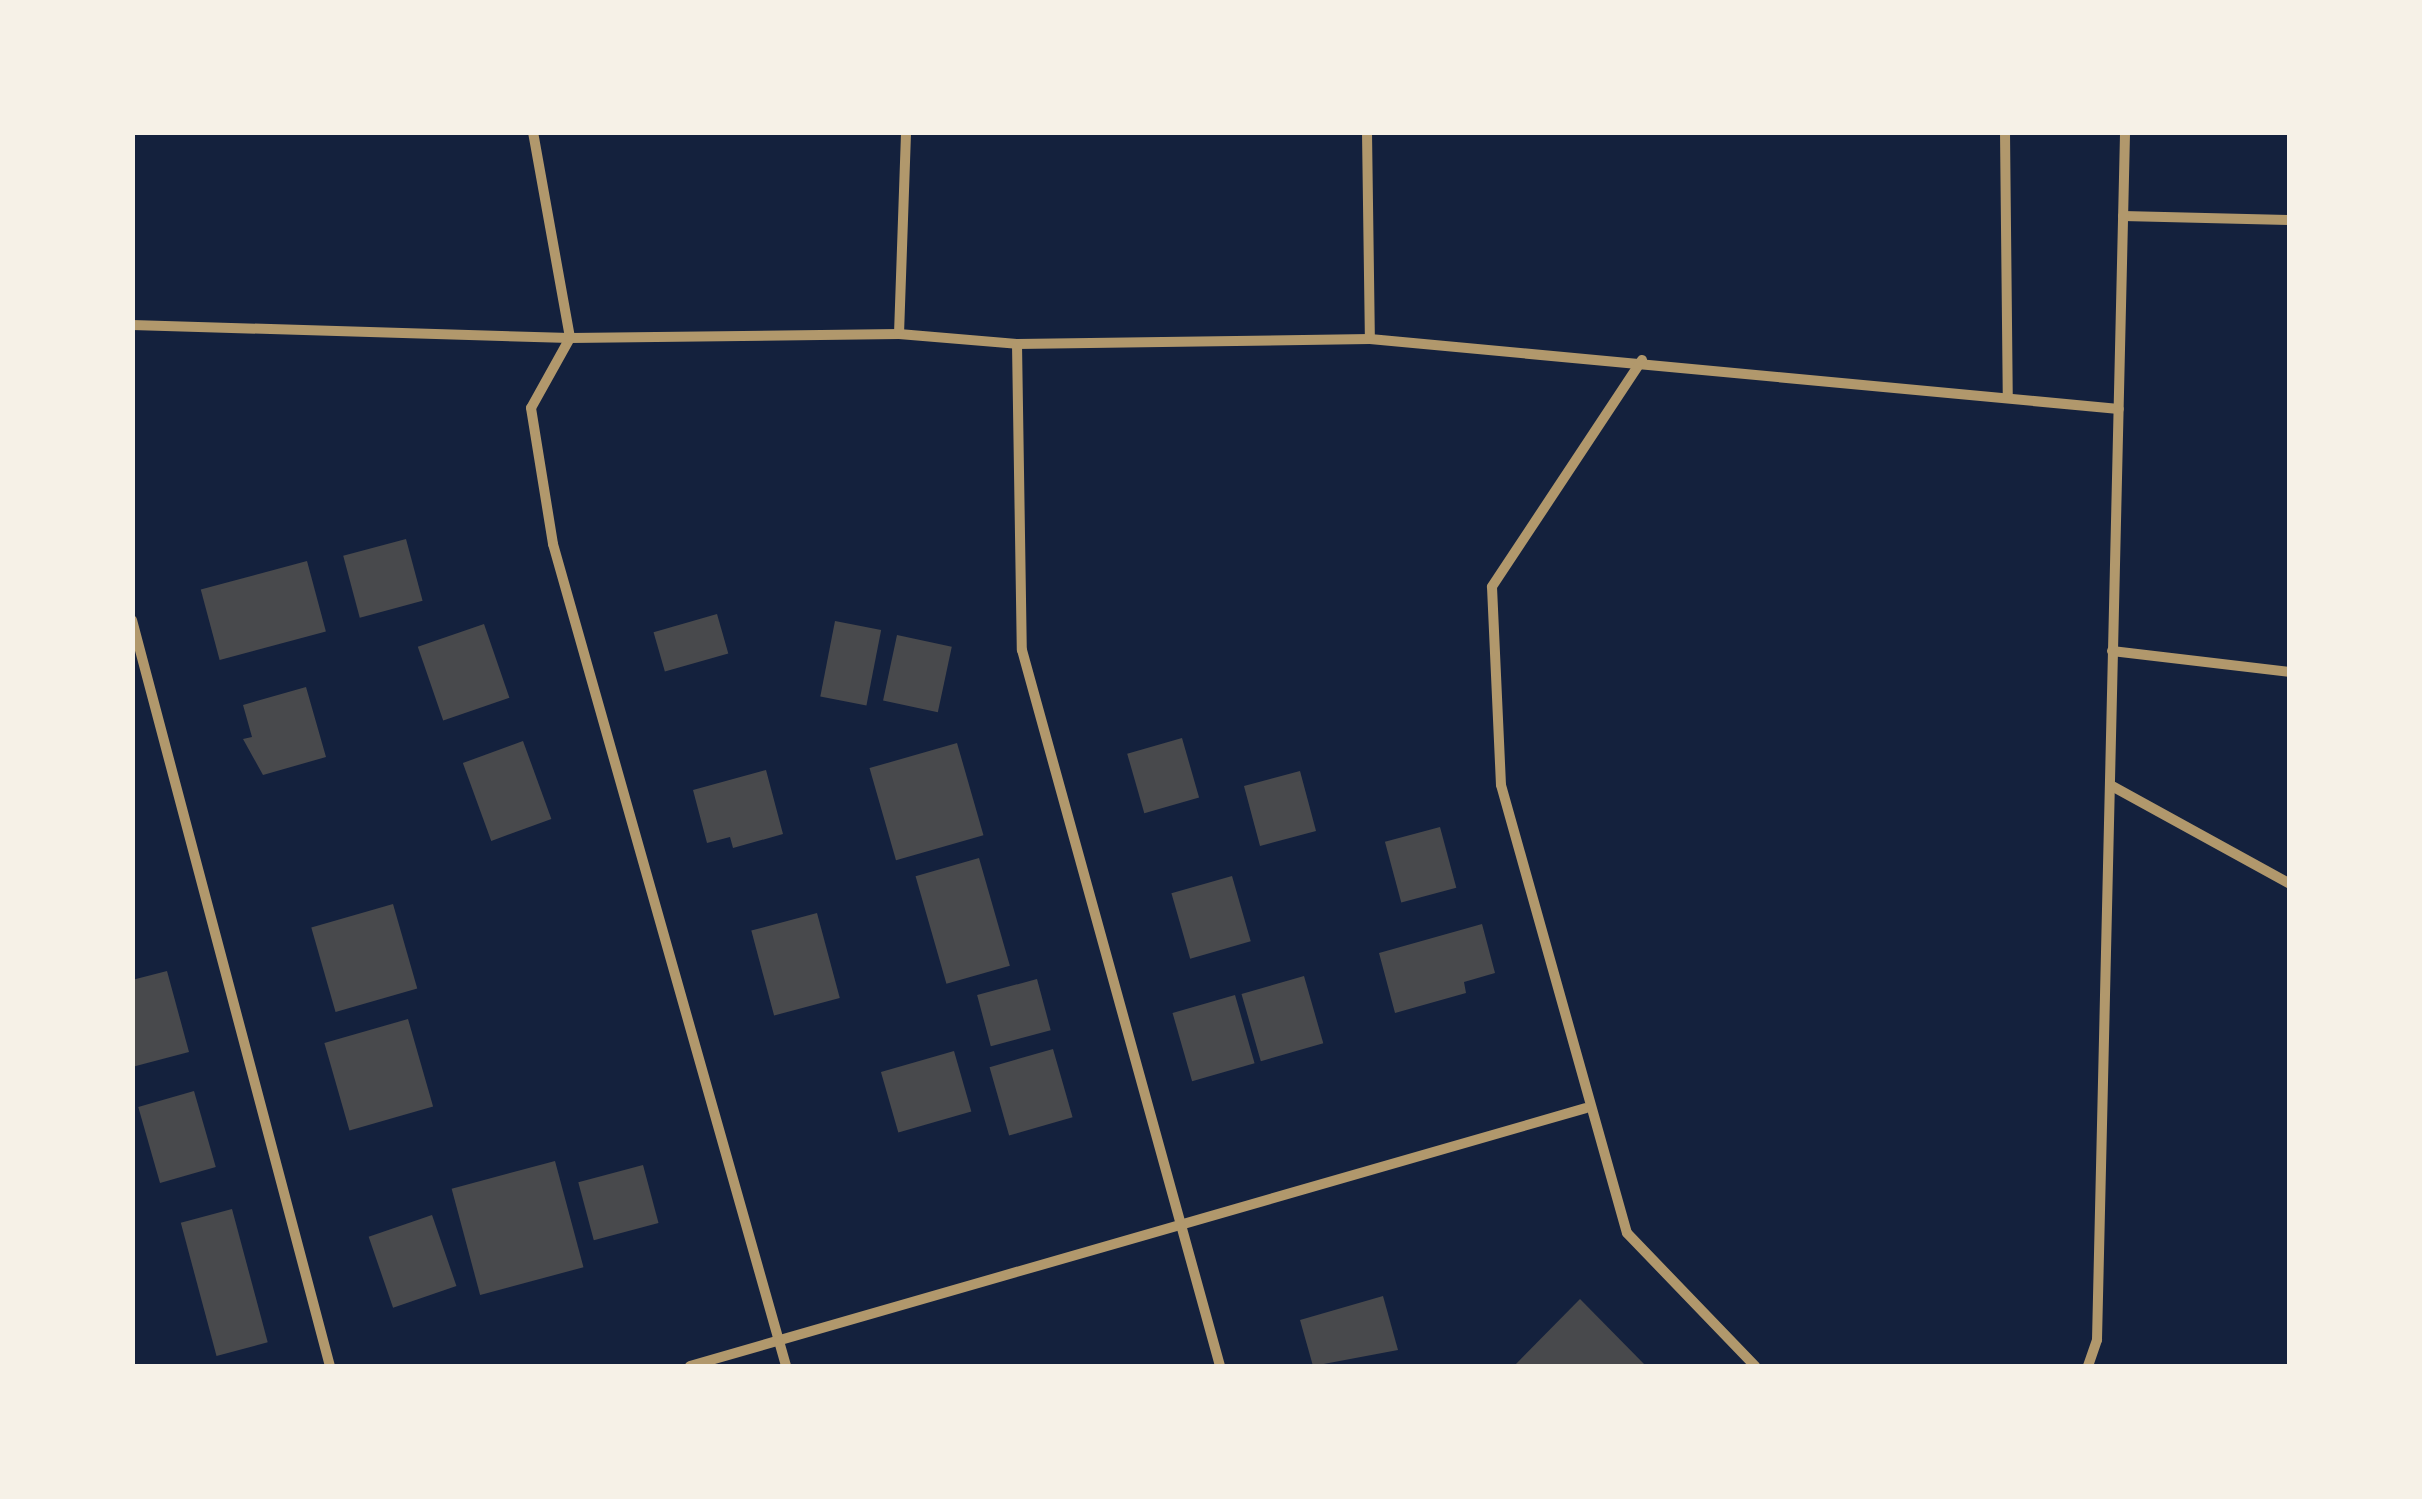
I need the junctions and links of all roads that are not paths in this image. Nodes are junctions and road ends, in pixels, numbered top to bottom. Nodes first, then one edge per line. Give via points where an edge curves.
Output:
1 (533, 132) edge
2 (906, 132) edge
3 (1367, 132) edge
4 (2005, 132) edge
5 (2124, 132) edge
6 (2123, 216) junction
7 (2290, 220) edge
8 (132, 325) edge
9 (899, 334) junction
10 (570, 338) junction
11 (1370, 340) junction
12 (1017, 344) junction
13 (1642, 360) junction
14 (2008, 398) junction
15 (2119, 409) junction
16 (132, 620) edge
17 (2112, 651) junction
18 (2290, 672) edge
19 (2112, 786) junction
20 (2290, 884) edge
21 (1586, 1108) junction
22 (1178, 1231) junction
23 (779, 1340) junction
24 (330, 1366) edge
25 (690, 1366) edge
26 (786, 1366) edge
27 (1220, 1366) edge
28 (1755, 1366) edge
29 (2088, 1366) edge

1 - 10 street
2 - 9 street
3 - 11 street
4 - 14 street
5 - 6 street
6 - 7 street
6 - 15 street
8 - 10 street
9 - 10 street
9 - 12 street
10 - 23 street via 531,408 553,544
11 - 12 street
11 - 13 street
12 - 22 street via 1022,650
13 - 14 street
13 - 21 street via 1492,587 1500,785
14 - 15 street
15 - 17 street
16 - 24 street
17 - 18 street
17 - 19 street
19 - 20 street
19 - 29 street via 2097,1340
21 - 22 street
21 - 28 street via 1628,1233
22 - 23 street
22 - 27 street
23 - 25 street
23 - 26 street

